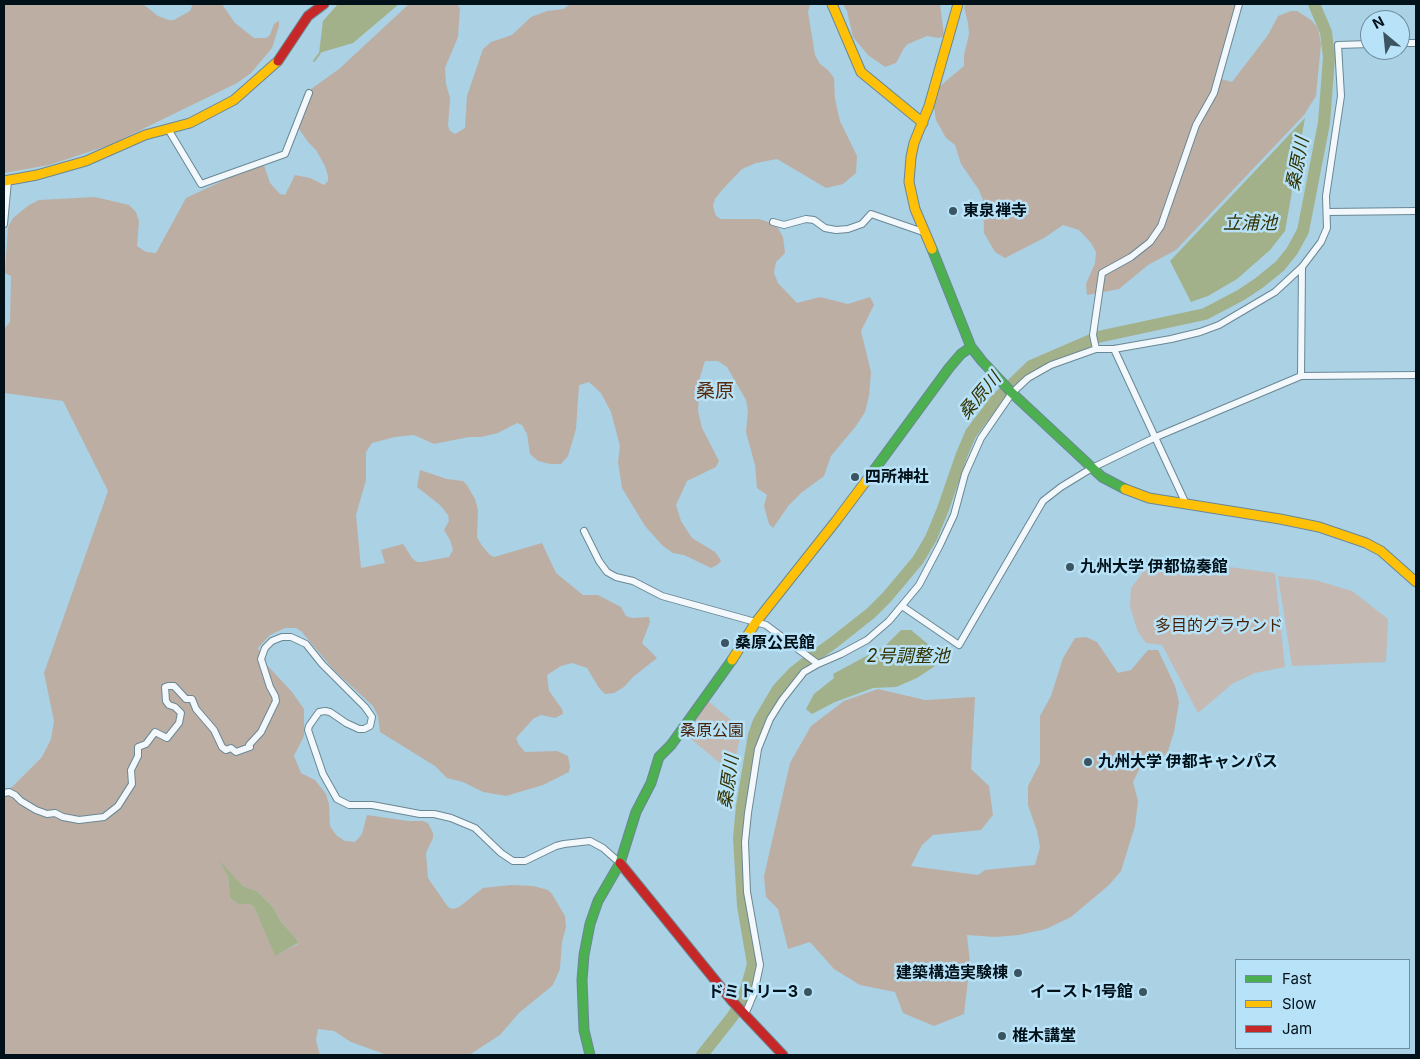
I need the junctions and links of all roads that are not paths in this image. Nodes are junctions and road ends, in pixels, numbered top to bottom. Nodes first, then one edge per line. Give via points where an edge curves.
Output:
1 (324, 4) edge
2 (832, 4) edge
3 (958, 4) edge
4 (962, 4) edge
5 (1239, 4) edge
6 (952, 28) junction
7 (1360, 44) edge
8 (309, 93) dead end
9 (922, 123) junction
10 (168, 129) junction
11 (6, 181) edge
12 (1416, 211) edge
13 (1327, 212) junction
14 (773, 222) dead end
15 (4, 224) edge
16 (926, 233) junction
17 (1302, 267) junction
18 (971, 347) junction
19 (1114, 349) junction
20 (1096, 350) junction
21 (1416, 375) edge
22 (1301, 376) junction
23 (1012, 393) junction
24 (1156, 437) junction
25 (1092, 468) junction
26 (1186, 504) junction
27 (584, 531) dead end
28 (1416, 582) edge
29 (902, 606) junction
30 (756, 622) junction
31 (816, 663) junction
32 (4, 794) edge
33 (620, 863) junction
34 (743, 1012) junction
35 (590, 1055) edge
36 (783, 1055) edge

1 - 10 street via 308,16 280,59 246,91 190,123
2 - 9 street via 861,72
3 - 6 street
4 - 6 street via 958,21
5 - 20 street via 1214,93 1196,125 1161,226 1150,242 1102,273 1093,335
6 - 9 street
7 - 13 street via 1338,45 1342,96 1326,196
8 - 10 street via 285,154 201,184
9 - 16 street via 911,157 909,182 915,209
10 - 11 street via 145,135 86,161
11 - 15 street
12 - 13 street
13 - 17 street via 1327,228 1321,242
14 - 16 street via 788,224 814,220 825,228 836,230 862,224 871,214
16 - 18 street
17 - 19 street via 1275,292 1219,325 1171,339
17 - 22 street
18 - 23 street
18 - 30 street via 949,368 836,521
19 - 20 street
19 - 24 street
20 - 23 street via 1051,365 1028,378
21 - 22 street
22 - 24 street
23 - 25 street
23 - 29 street via 973,454 954,515 919,585
24 - 25 street
24 - 26 street
25 - 26 street via 1130,492
25 - 29 street via 1043,501 958,645
26 - 28 street via 1280,519 1350,537 1380,551
27 - 30 street via 599,561 616,577 662,596
29 - 31 street via 867,640
30 - 31 street via 766,625
30 - 33 street via 671,745 659,757 651,783 636,812
31 - 34 street via 804,672 782,700 758,749 746,842 747,892 760,965 754,993
32 - 33 street via 9,792 28,806 63,817 79,820 104,816 118,806 132,784 131,770 138,756 138,747 146,744 156,732 168,738 179,723 181,713 166,701 165,687 168,686 174,686 186,699 192,698 196,709 226,750 231,748 236,752 250,747 276,701 261,659 272,641 291,637 306,644 372,717 370,726 360,729 325,711 319,712 309,726 323,774 337,799 349,805 372,805 451,818 475,828 513,861 525,861 556,846 590,841 604,848
33 - 34 street
33 - 35 street via 598,901 584,956 584,1030
34 - 36 street

